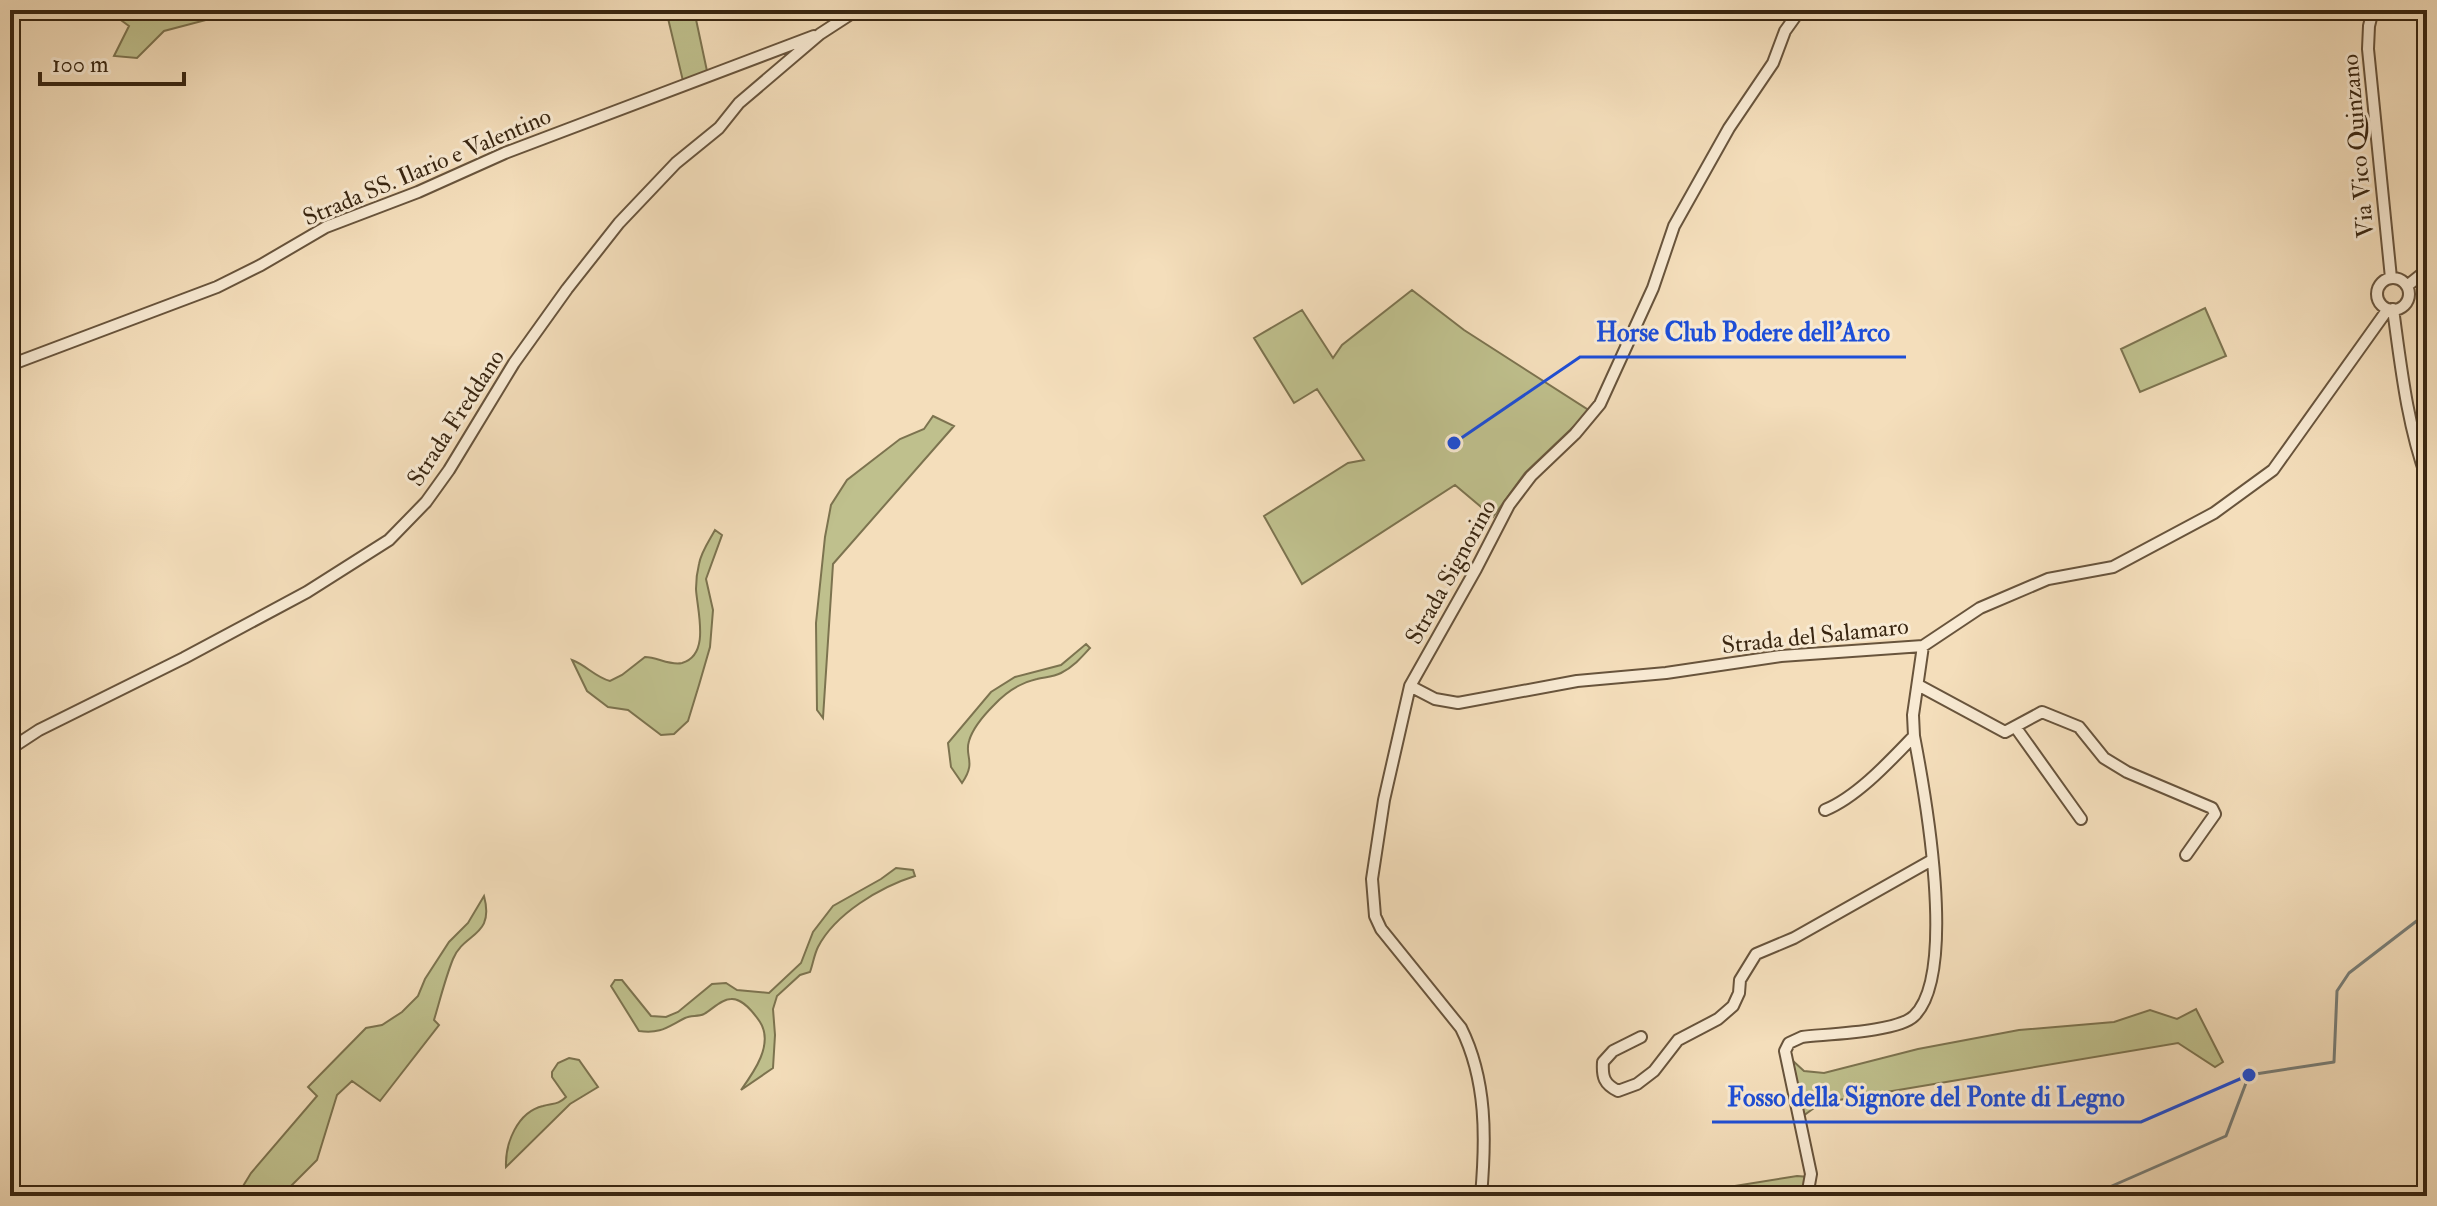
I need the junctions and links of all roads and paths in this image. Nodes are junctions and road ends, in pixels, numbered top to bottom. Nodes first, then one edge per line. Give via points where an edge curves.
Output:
1 (857, 10) edge
2 (1800, 10) edge
3 (2373, 10) edge
4 (820, 34) junction
5 (2427, 270) edge
6 (2391, 278) junction
7 (2407, 286) junction
8 (2391, 309) junction
9 (10, 365) edge
10 (2427, 479) edge
11 (1923, 646) junction
12 (1918, 685) junction
13 (1410, 686) junction
14 (2016, 728) junction
15 (1914, 736) junction
16 (10, 749) edge
17 (1825, 810) dead end
18 (2081, 819) dead end
19 (2186, 855) dead end
20 (1932, 860) junction
21 (1641, 1037) dead end
22 (1481, 1196) edge
23 (1807, 1196) edge

1 - 4 street, Strada Freddano
2 - 13 street, Strada Signorino via 1674,226 1653,288 1600,404 1509,505
3 - 6 street, Via Vico Quinzano via 2368,49
4 - 9 street, Strada SS. Ilario e Valentino via 505,153 326,227 217,287
4 - 16 street, Strada Freddano via 739,103 619,223 514,363 426,502 389,540 307,592
5 - 7 street
6 - 7 street
6 - 8 street, Via Vico Quinzano via 2378,292 2380,302
7 - 8 street via 2406,303
8 - 10 street via 2416,450
8 - 11 street, Strada del Salamaro via 2273,470 2214,513 2113,567 2048,579 1980,608
11 - 12 street
11 - 13 street, Strada del Salamaro via 1781,656 1577,681 1458,703
12 - 14 street via 2005,732
12 - 15 street
13 - 22 street, Strada Signorino via 1384,800 1372,900 1381,929 1470,1045 1484,1104
14 - 18 street
14 - 19 street via 2042,712 2057,717 2079,727 2104,758 2127,772 2212,808 2215,814
15 - 17 street via 1839,804
15 - 20 street
20 - 21 street via 1756,954 1740,980 1733,1006 1678,1040 1637,1084 1618,1091 1608,1086 1603,1062
20 - 23 street via 1935,955 1926,1001 1913,1018 1886,1028 1802,1037 1785,1051 1811,1174

